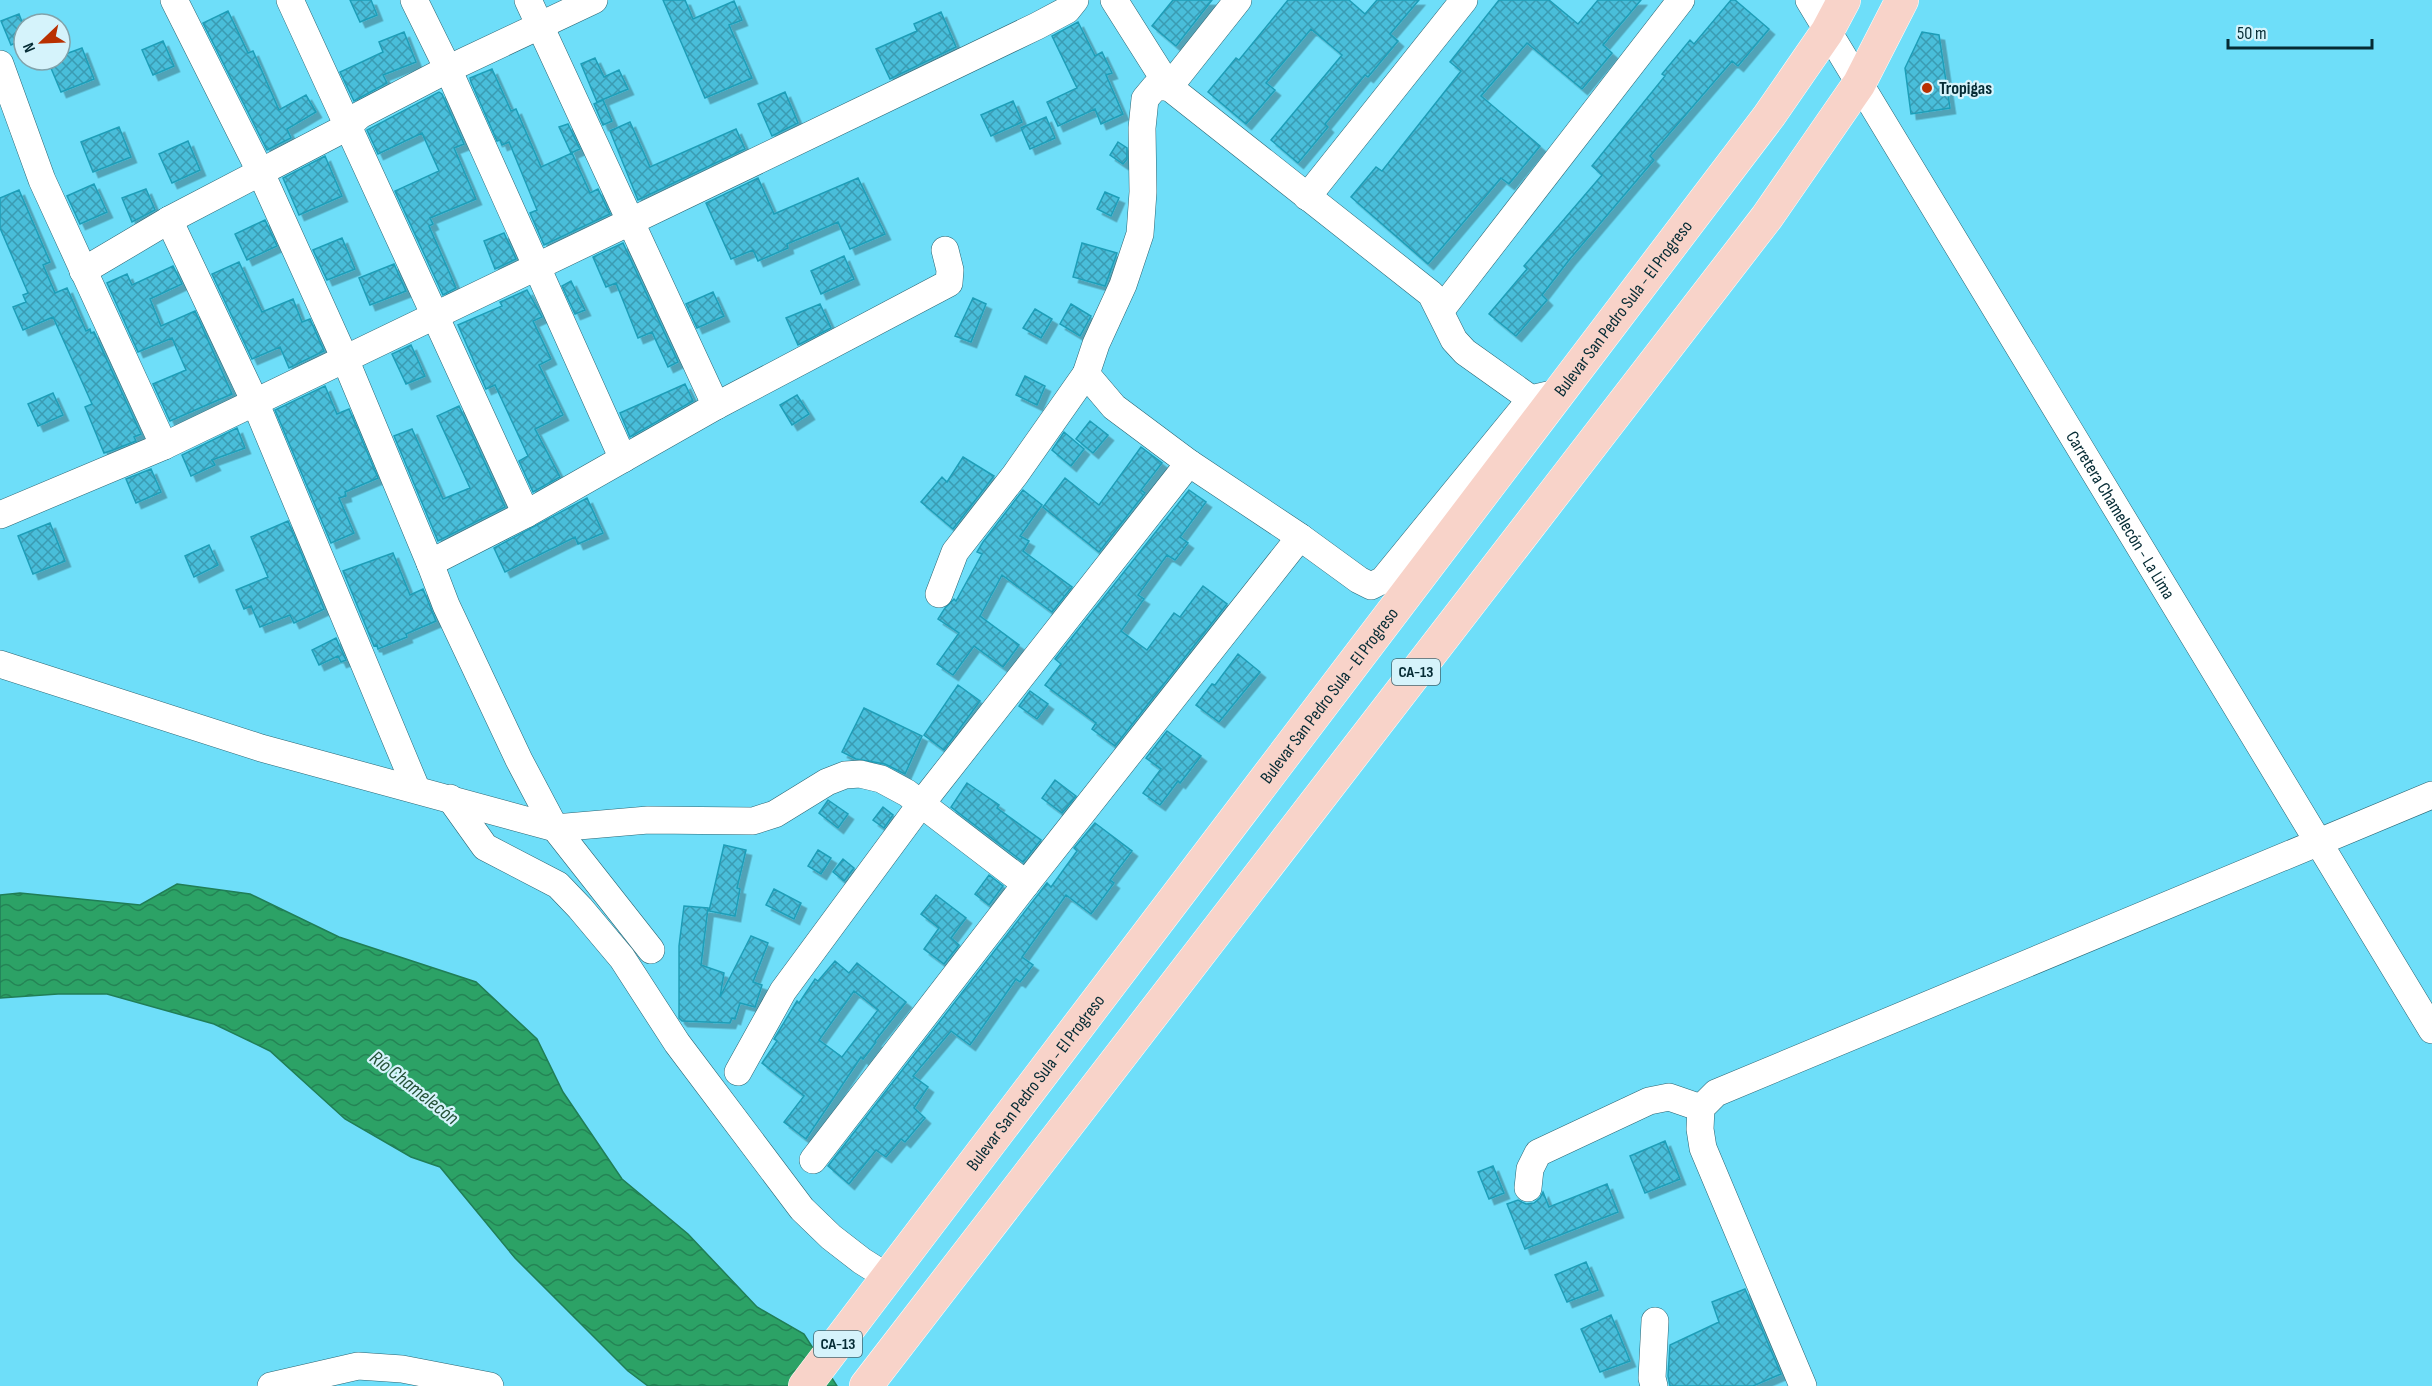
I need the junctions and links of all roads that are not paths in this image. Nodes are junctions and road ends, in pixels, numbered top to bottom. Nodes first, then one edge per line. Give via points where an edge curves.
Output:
1 (174, 0) edge
2 (290, 0) edge
3 (414, 0) edge
4 (528, 0) edge
5 (594, 0) edge
6 (1075, 0) edge
7 (1114, 0) edge
8 (1238, 0) edge
9 (1464, 0) edge
10 (1682, 0) edge
11 (1809, 0) edge
12 (1844, 0) edge
13 (1902, 0) edge
14 (541, 26) junction
15 (1827, 32) junction
16 (0, 64) edge
17 (448, 69) junction
18 (1859, 84) junction
19 (1169, 87) junction
20 (347, 128) junction
21 (261, 173) junction
22 (1307, 197) junction
23 (169, 220) junction
24 (630, 224) junction
25 (945, 250) dead end
26 (536, 269) junction
27 (83, 271) junction
28 (1441, 310) junction
29 (436, 316) junction
30 (345, 359) junction
31 (1086, 374) junction
32 (1546, 396) junction
33 (255, 402) junction
34 (716, 406) junction
35 (164, 446) junction
36 (623, 459) junction
37 (1189, 463) junction
38 (526, 514) junction
39 (0, 515) edge
40 (1300, 537) junction
41 (430, 562) junction
42 (939, 594) dead end
43 (0, 664) edge
44 (416, 788) junction
45 (2432, 795) edge
46 (450, 798) junction
47 (921, 804) junction
48 (555, 828) junction
49 (2317, 842) junction
50 (1026, 884) junction
51 (651, 950) dead end
52 (2432, 1030) edge
53 (738, 1072) dead end
54 (1701, 1108) junction
55 (813, 1160) dead end
56 (1528, 1188) dead end
57 (879, 1289) junction
58 (1655, 1321) dead end
59 (399, 1378) edge
60 (271, 1386) edge
61 (490, 1386) edge
62 (805, 1386) edge
63 (866, 1386) edge
64 (1654, 1386) edge
65 (1803, 1386) edge

1 - 21 street
2 - 20 street
3 - 17 street
4 - 14 street
5 - 14 street
6 - 24 street via 1067,10 1037,26
7 - 19 street
8 - 19 street
9 - 22 street
10 - 28 street
11 - 15 street, Carretera Chamelecón - La Lima
12 - 15 main road, Bulevar San Pedro Sula - El Progreso / CA-13
13 - 18 main road, CA-13
14 - 17 street
14 - 24 street
15 - 18 street, Carretera Chamelecón - La Lima
15 - 32 main road, Bulevar San Pedro Sula - El Progreso / CA-13 via 1769,116
16 - 27 street via 42,180
17 - 20 street via 360,115
17 - 26 street
18 - 49 street, Carretera Chamelecón - La Lima
18 - 63 main road, CA-13 via 1760,226
19 - 22 street
19 - 31 street via 1155,87 1145,99 1140,234
20 - 21 street
20 - 29 street
21 - 23 street
21 - 30 street
22 - 28 street via 1431,294
23 - 27 street
23 - 33 street
24 - 26 street
24 - 34 street
25 - 34 street via 949,284
26 - 29 street
26 - 36 street
27 - 35 street
28 - 32 street via 1465,352
29 - 30 street
29 - 38 street
30 - 33 street
30 - 41 street
31 - 37 street via 1114,407
31 - 42 street via 955,552
32 - 40 street via 1383,580 1371,586 1359,580
32 - 57 main road, Bulevar San Pedro Sula - El Progreso / CA-13
33 - 35 street
33 - 44 street
34 - 36 street
35 - 39 street
36 - 38 street
37 - 40 street
37 - 47 street
38 - 41 street
40 - 50 street
41 - 48 street via 446,605
43 - 44 street via 261,748
44 - 46 street
45 - 49 street
46 - 48 street
46 - 57 street via 485,847 558,885 580,908 622,958 677,1043 802,1209
47 - 48 street via 881,779 860,774 827,782 775,814 753,821 648,820
47 - 50 street
47 - 53 street via 783,991
48 - 51 street
49 - 52 street, Carretera Chamelecón - La Lima
49 - 54 street via 1716,1093
50 - 55 street
54 - 56 street via 1669,1097 1649,1101 1538,1153 1530,1169
54 - 65 street via 1703,1148
57 - 62 main road, Bulevar San Pedro Sula - El Progreso / CA-13
58 - 64 street
59 - 60 street via 358,1366
59 - 61 street

